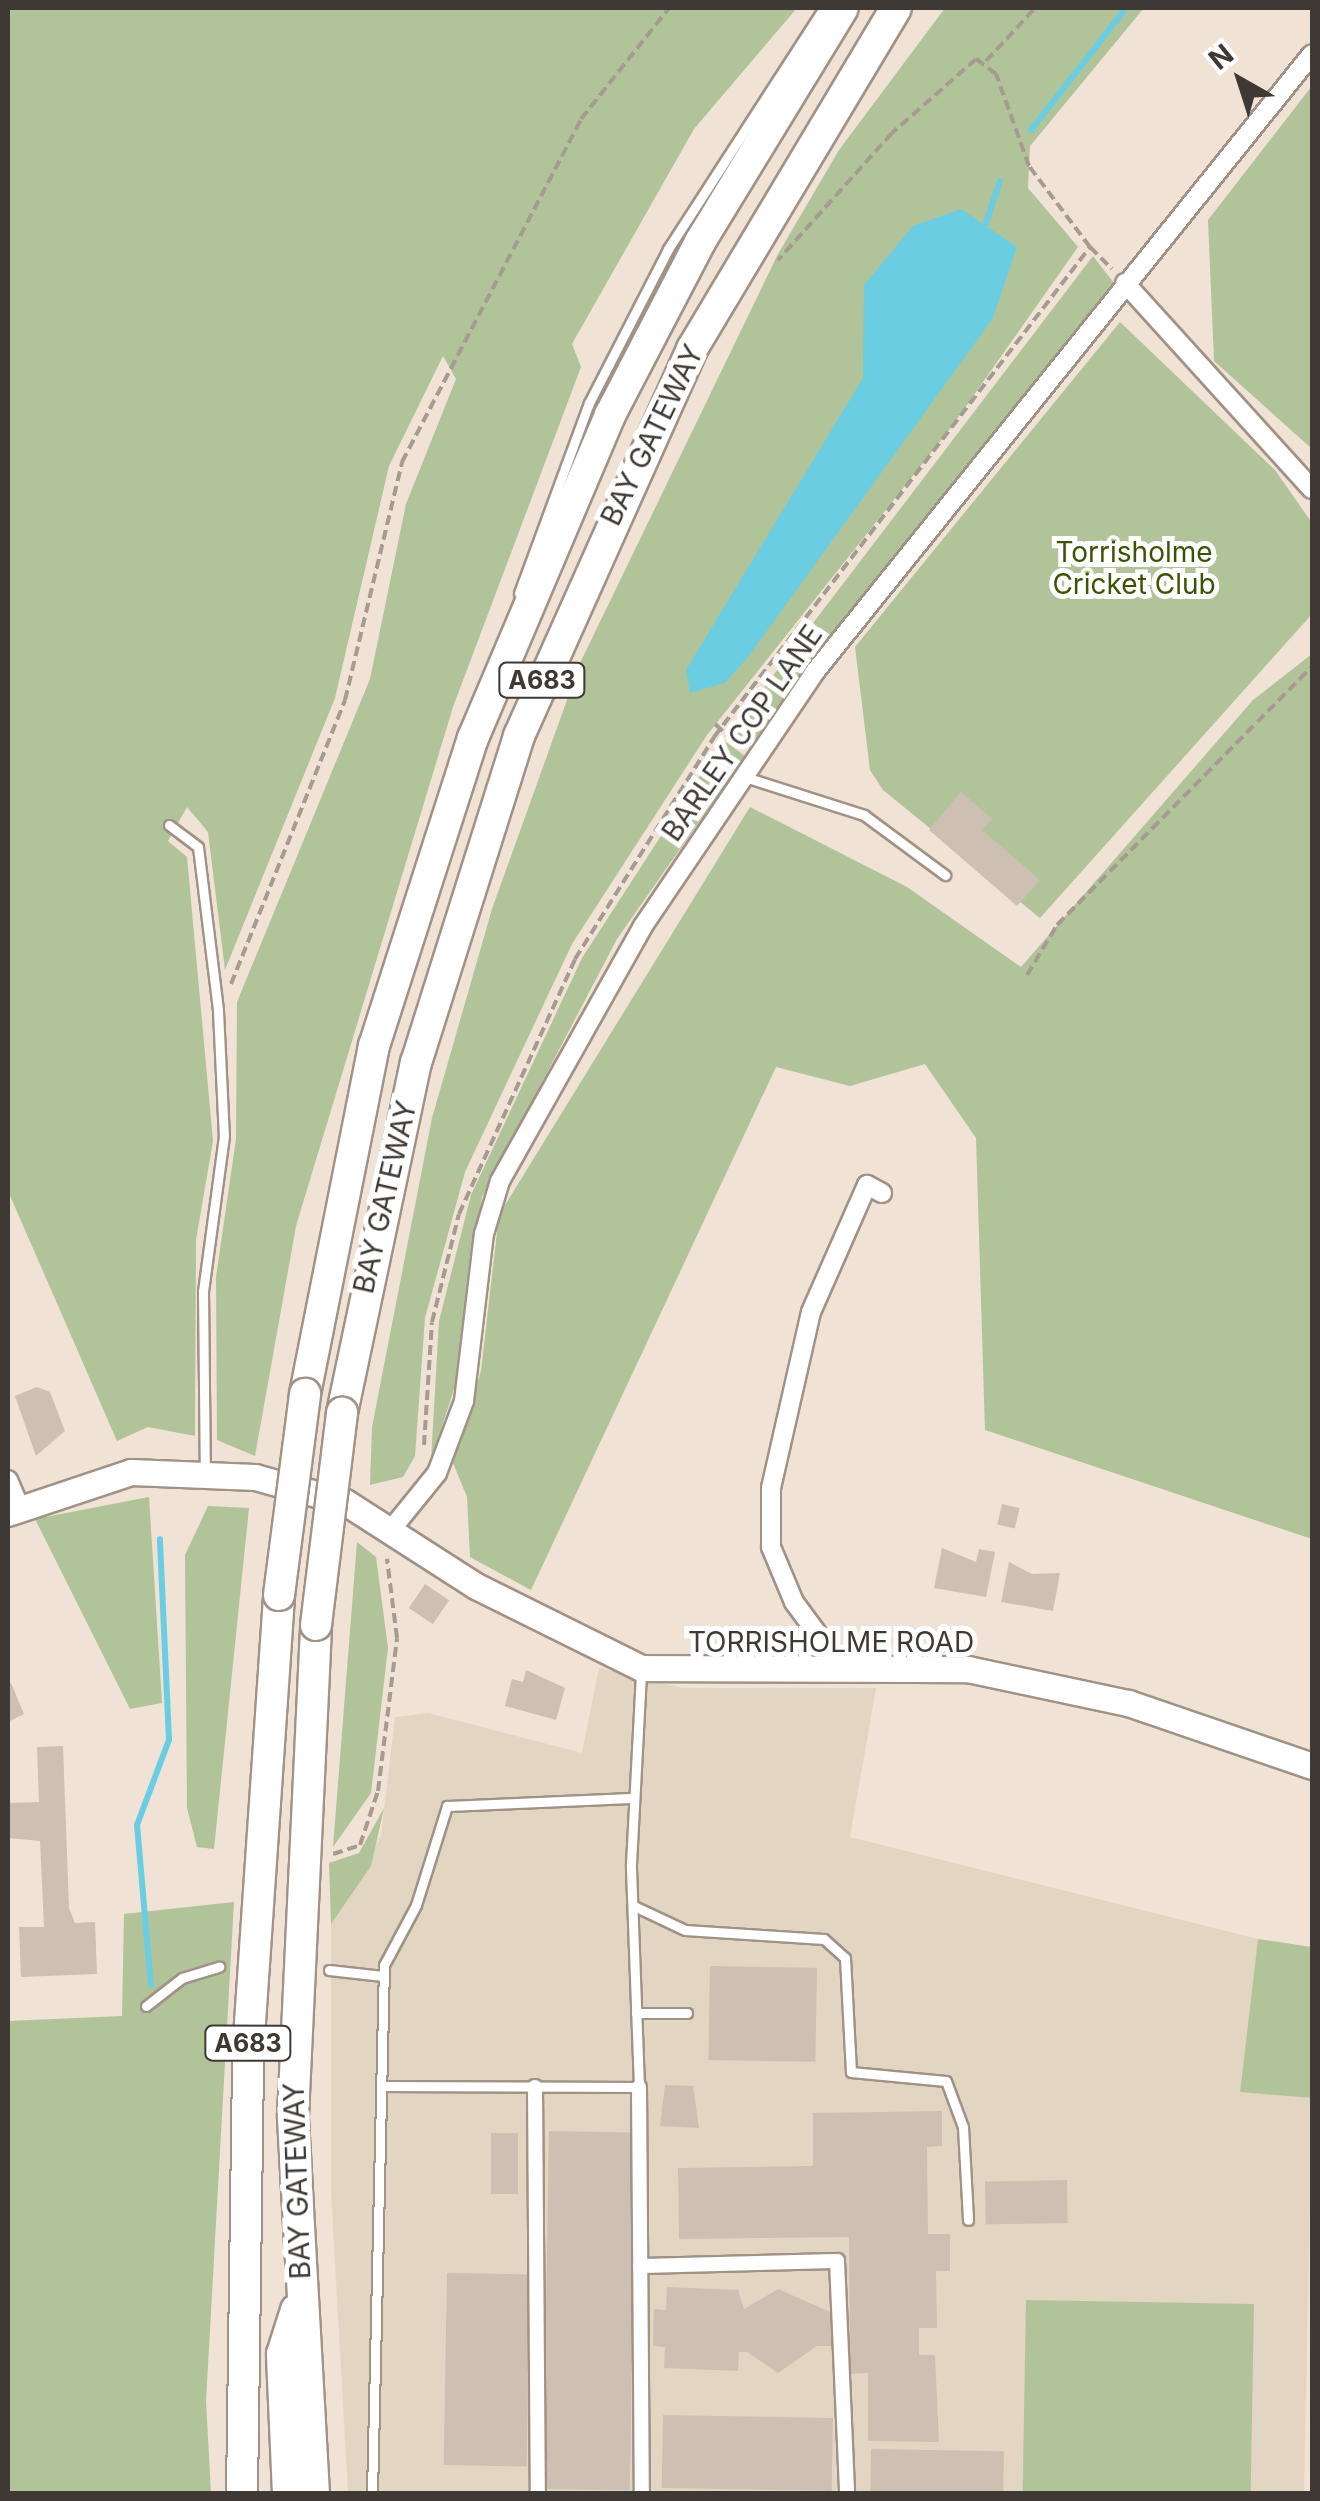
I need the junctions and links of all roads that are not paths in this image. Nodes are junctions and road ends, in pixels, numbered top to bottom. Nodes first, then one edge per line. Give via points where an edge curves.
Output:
1 (824, 8) edge
2 (843, 8) edge
3 (896, 8) edge
4 (1312, 54) edge
5 (1125, 283) junction
6 (1312, 489) edge
7 (472, 738) junction
8 (742, 776) junction
9 (170, 825) dead end
10 (946, 875) dead end
11 (867, 1186) dead end
12 (205, 1470) junction
13 (8, 1480) edge
14 (14, 1511) edge
15 (382, 1526) junction
16 (641, 1668) junction
17 (845, 1671) junction
18 (1312, 1766) edge
19 (632, 1798) junction
20 (634, 1906) junction
21 (219, 1967) dead end
22 (329, 1970) dead end
23 (383, 1976) junction
24 (146, 2006) dead end
25 (636, 2013) junction
26 (687, 2014) dead end
27 (382, 2086) junction
28 (535, 2087) junction
29 (639, 2087) junction
30 (968, 2220) dead end
31 (640, 2266) junction
32 (301, 2293) junction
33 (242, 2494) edge
34 (288, 2494) edge
35 (314, 2494) edge
36 (372, 2494) edge
37 (538, 2494) edge
38 (642, 2494) edge
39 (847, 2494) edge

1 - 7 lane via 678,232 589,404
2 - 7 highway, BAY GATEWAY / A683 via 709,225 619,398
3 - 32 highway, BAY GATEWAY / A683, bridge via 692,350 520,736 416,1063 342,1413 316,1626 293,2040
4 - 5 street, BARLEY COP LANE
5 - 6 street
5 - 8 street, BARLEY COP LANE
7 - 33 highway, BAY GATEWAY / A683, bridge via 374,1046 305,1394 279,1594 249,2013
8 - 10 lane via 780,796 864,814
8 - 15 street, BARLEY COP LANE via 643,926 513,1154 484,1234 464,1401 438,1473
9 - 12 lane via 198,847 218,1010 224,1136 202,1291
11 - 17 street via 811,1312 770,1488 771,1547 794,1602
12 - 14 main road, TORRISHOLME ROAD via 131,1472
12 - 15 main road, TORRISHOLME ROAD via 345,1502
13 - 14 street
15 - 16 main road, TORRISHOLME ROAD
16 - 17 main road, TORRISHOLME ROAD
16 - 19 lane
17 - 18 main road, TORRISHOLME ROAD via 968,1669 1128,1703
19 - 20 lane
19 - 23 lane via 447,1806
20 - 25 lane
20 - 30 lane via 685,1930 824,1938 845,1958 851,2072 946,2081 963,2127
21 - 24 lane via 182,1978
22 - 23 lane
23 - 27 lane
25 - 26 lane
25 - 29 lane
27 - 28 lane
27 - 36 lane
28 - 29 lane
28 - 37 street
29 - 31 street
31 - 38 street
31 - 39 street via 837,2261
32 - 34 highway via 282,2354
32 - 35 highway, BAY GATEWAY / A683

